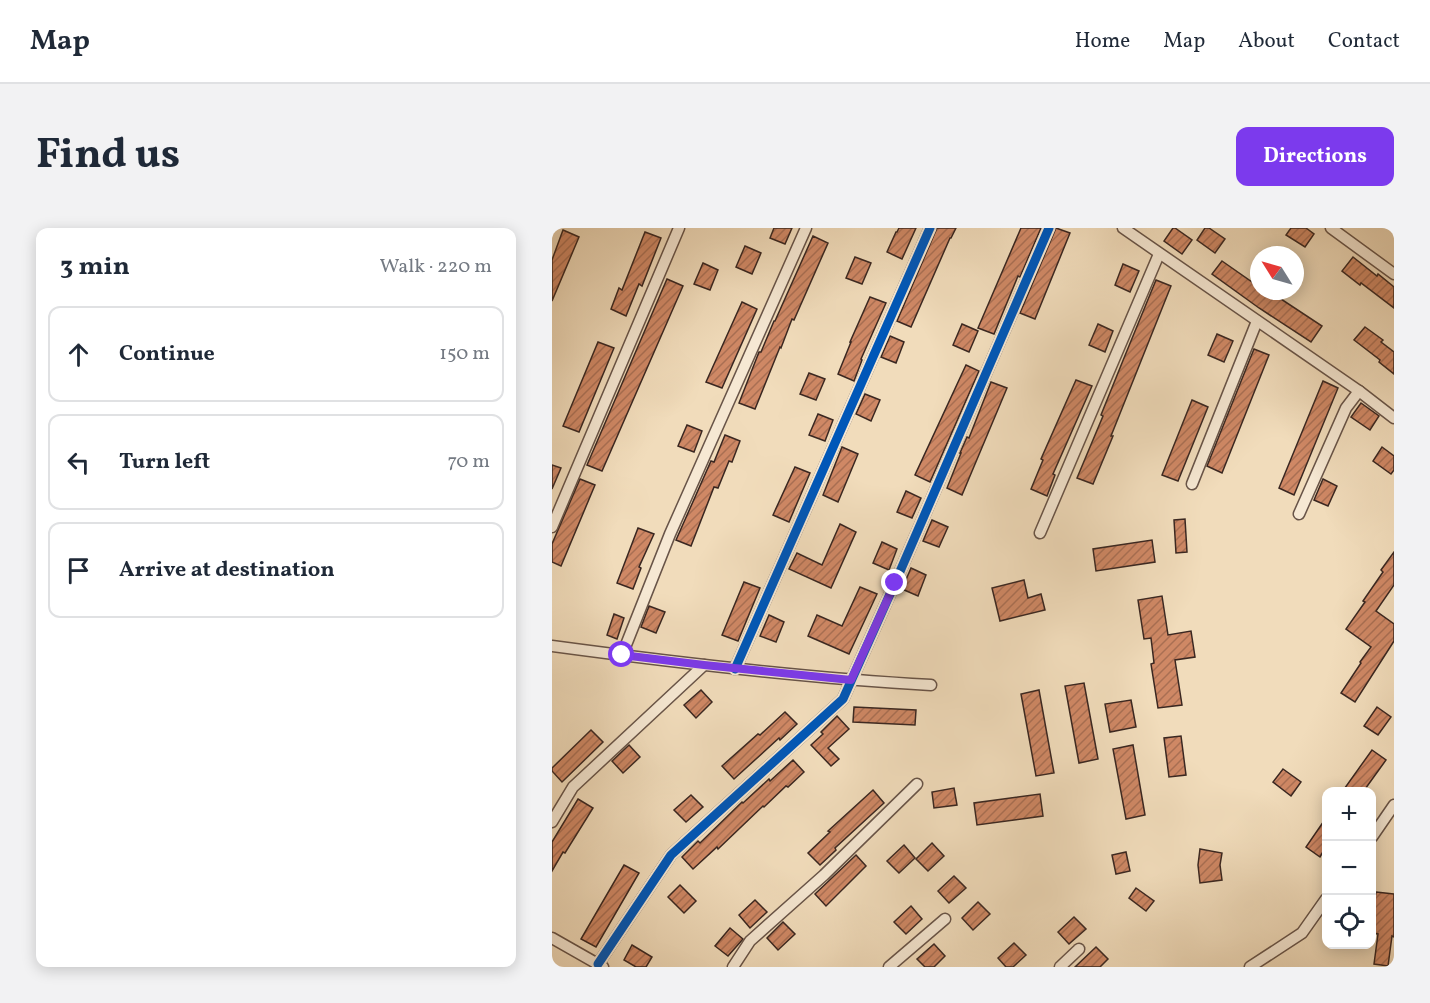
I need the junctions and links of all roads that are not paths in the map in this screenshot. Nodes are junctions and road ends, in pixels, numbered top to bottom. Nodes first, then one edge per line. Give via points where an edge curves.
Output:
1 (679, 228) edge
2 (806, 228) edge
3 (930, 228) edge
4 (1049, 228) edge
5 (1123, 228) edge
6 (1331, 228) edge
7 (1159, 254) junction
8 (1394, 274) edge
9 (1257, 321) junction
10 (1359, 391) junction
11 (1394, 418) edge
12 (1192, 484) dead end
13 (1299, 514) dead end
14 (552, 527) edge
15 (1040, 533) dead end
16 (552, 646) edge
17 (622, 655) junction
18 (704, 665) junction
19 (735, 669) junction
20 (851, 680) junction
21 (931, 685) dead end
22 (917, 784) dead end
23 (1394, 805) edge
24 (552, 822) edge
25 (1376, 830) edge
26 (1322, 905) edge
27 (945, 919) dead end
28 (552, 938) edge
29 (1079, 949) dead end
30 (1267, 955) junction
31 (600, 966) edge
32 (733, 967) edge
33 (889, 967) edge
34 (1060, 967) edge
35 (1250, 967) edge
36 (1262, 967) edge

1 - 14 street
2 - 17 street via 670,534
3 - 19 street
4 - 20 street
5 - 7 street
6 - 8 street
7 - 9 street
7 - 15 street
9 - 10 street
9 - 12 street
10 - 11 street
10 - 13 street via 1346,408
16 - 17 street
17 - 18 street
18 - 19 street
18 - 24 street via 573,787
19 - 20 street
20 - 21 street
20 - 31 street via 843,699 671,855
22 - 32 street via 750,941
23 - 25 street
26 - 30 street via 1302,933
27 - 33 street
28 - 31 street
29 - 34 street
30 - 35 street
30 - 36 street

